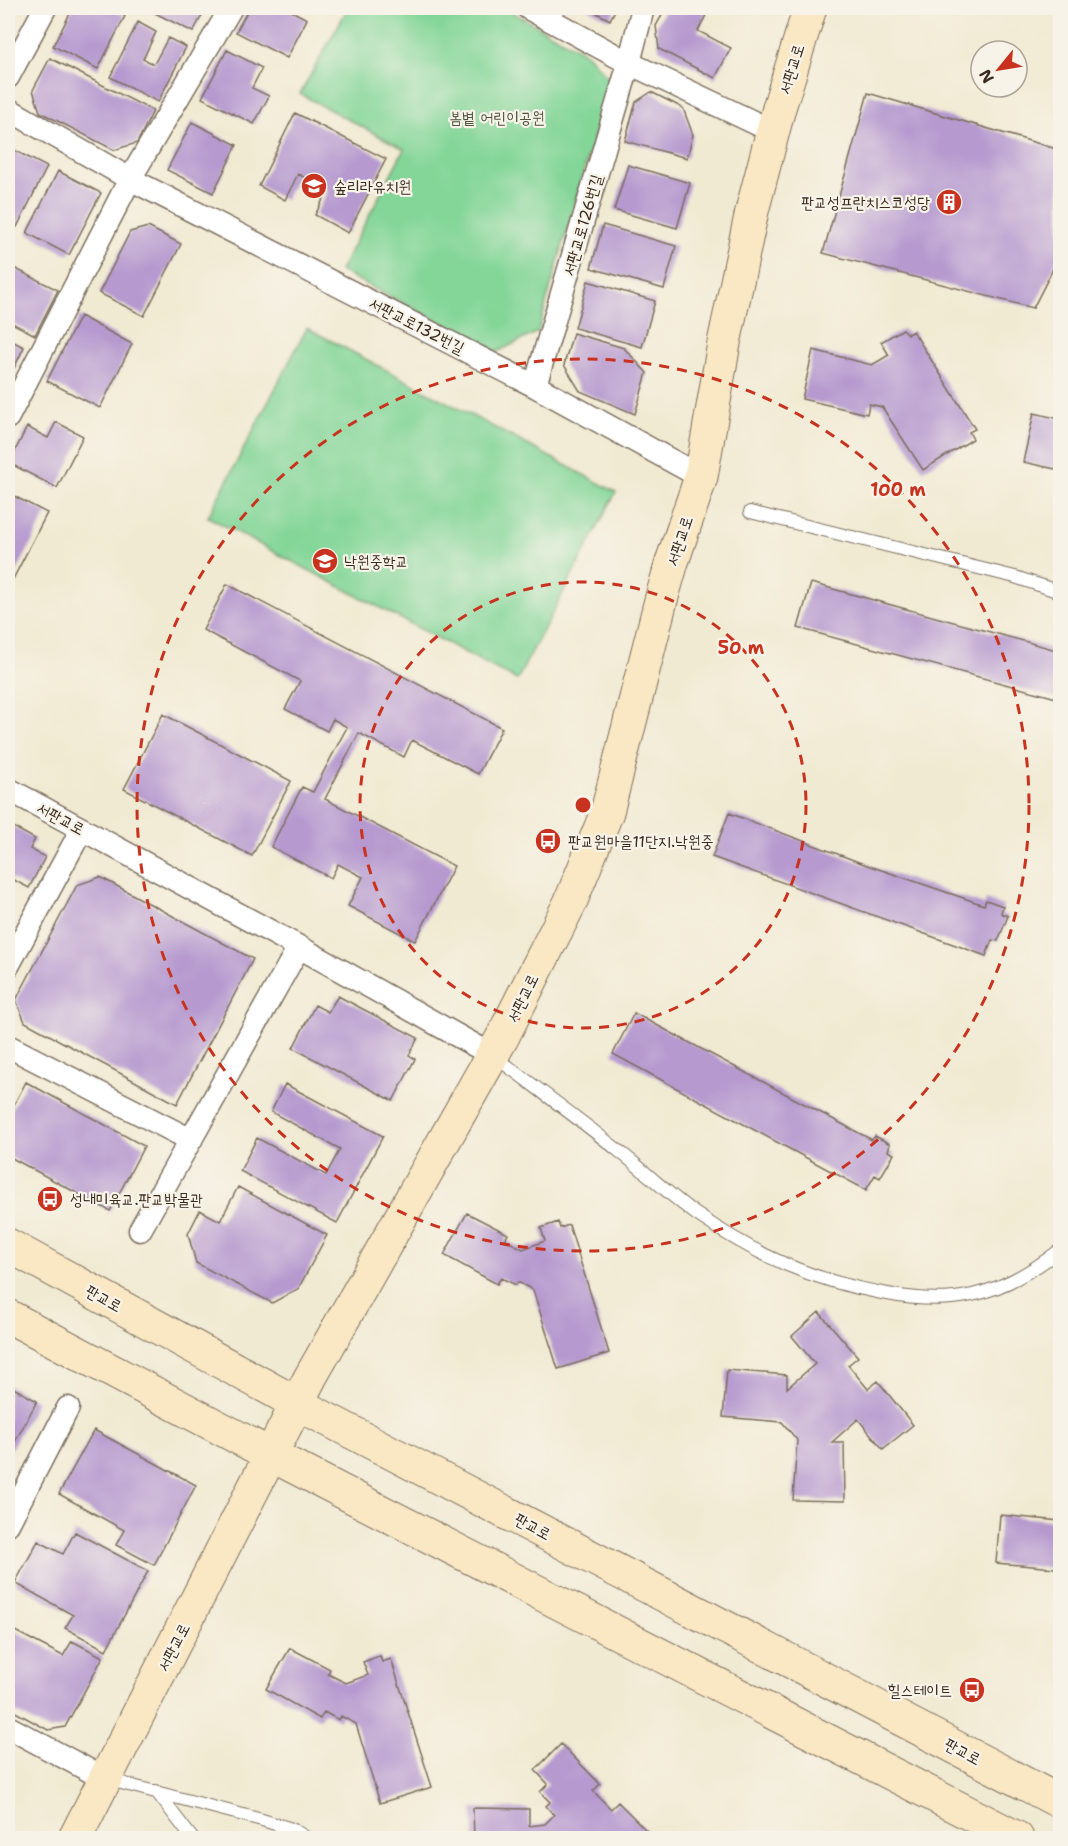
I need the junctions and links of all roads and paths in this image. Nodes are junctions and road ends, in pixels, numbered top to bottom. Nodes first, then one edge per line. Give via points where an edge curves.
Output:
1 (45, 8) edge
2 (231, 8) edge
3 (528, 8) edge
4 (643, 8) edge
5 (810, 8) edge
6 (629, 63) junction
7 (8, 77) edge
8 (8, 109) edge
9 (772, 131) junction
10 (130, 179) junction
11 (535, 386) junction
12 (8, 417) edge
13 (700, 477) junction
14 (750, 512) dead end
15 (1060, 592) edge
16 (8, 789) edge
17 (82, 829) junction
18 (299, 947) junction
19 (8, 966) edge
20 (8, 1046) edge
21 (492, 1055) junction
22 (191, 1140) junction
23 (140, 1230) dead end
24 (8, 1245) edge
25 (1060, 1250) edge
26 (8, 1316) edge
27 (298, 1404) junction
28 (68, 1408) dead end
29 (271, 1455) junction
30 (8, 1524) edge
31 (8, 1727) edge
32 (105, 1779) junction
33 (156, 1791) junction
34 (1060, 1802) edge
35 (75, 1839) edge
36 (192, 1839) edge
37 (307, 1839) edge
38 (1017, 1839) edge

1 - 7 street
2 - 10 street
3 - 6 street
4 - 6 street, 서판교로126번길
5 - 9 main road, 서판교로
6 - 9 street
6 - 11 street, 서판교로126번길
8 - 10 street, 서판교로132번길
9 - 13 main road, 서판교로 via 740,266
10 - 11 street, 서판교로132번길
10 - 12 street
11 - 13 street, 서판교로132번길
13 - 21 main road, 서판교로 via 666,583 607,812 570,903
14 - 15 lane via 1015,577
16 - 17 street, 서판교로
17 - 18 street, 서판교로
17 - 19 street
18 - 21 street, 서판교로
18 - 22 street
20 - 22 street
21 - 25 lane via 615,1147 694,1213 738,1241 813,1276 912,1299 946,1299 974,1295 1005,1284
21 - 27 main road, 서판교로
22 - 23 street
24 - 27 main road, 판교로
26 - 29 main road
27 - 29 main road, 서판교로
27 - 34 main road, 판교로
28 - 30 street
29 - 32 main road, 서판교로
29 - 38 main road
31 - 32 street
32 - 33 lane
32 - 35 main road, 서판교로
33 - 36 lane
33 - 37 lane via 292,1829

